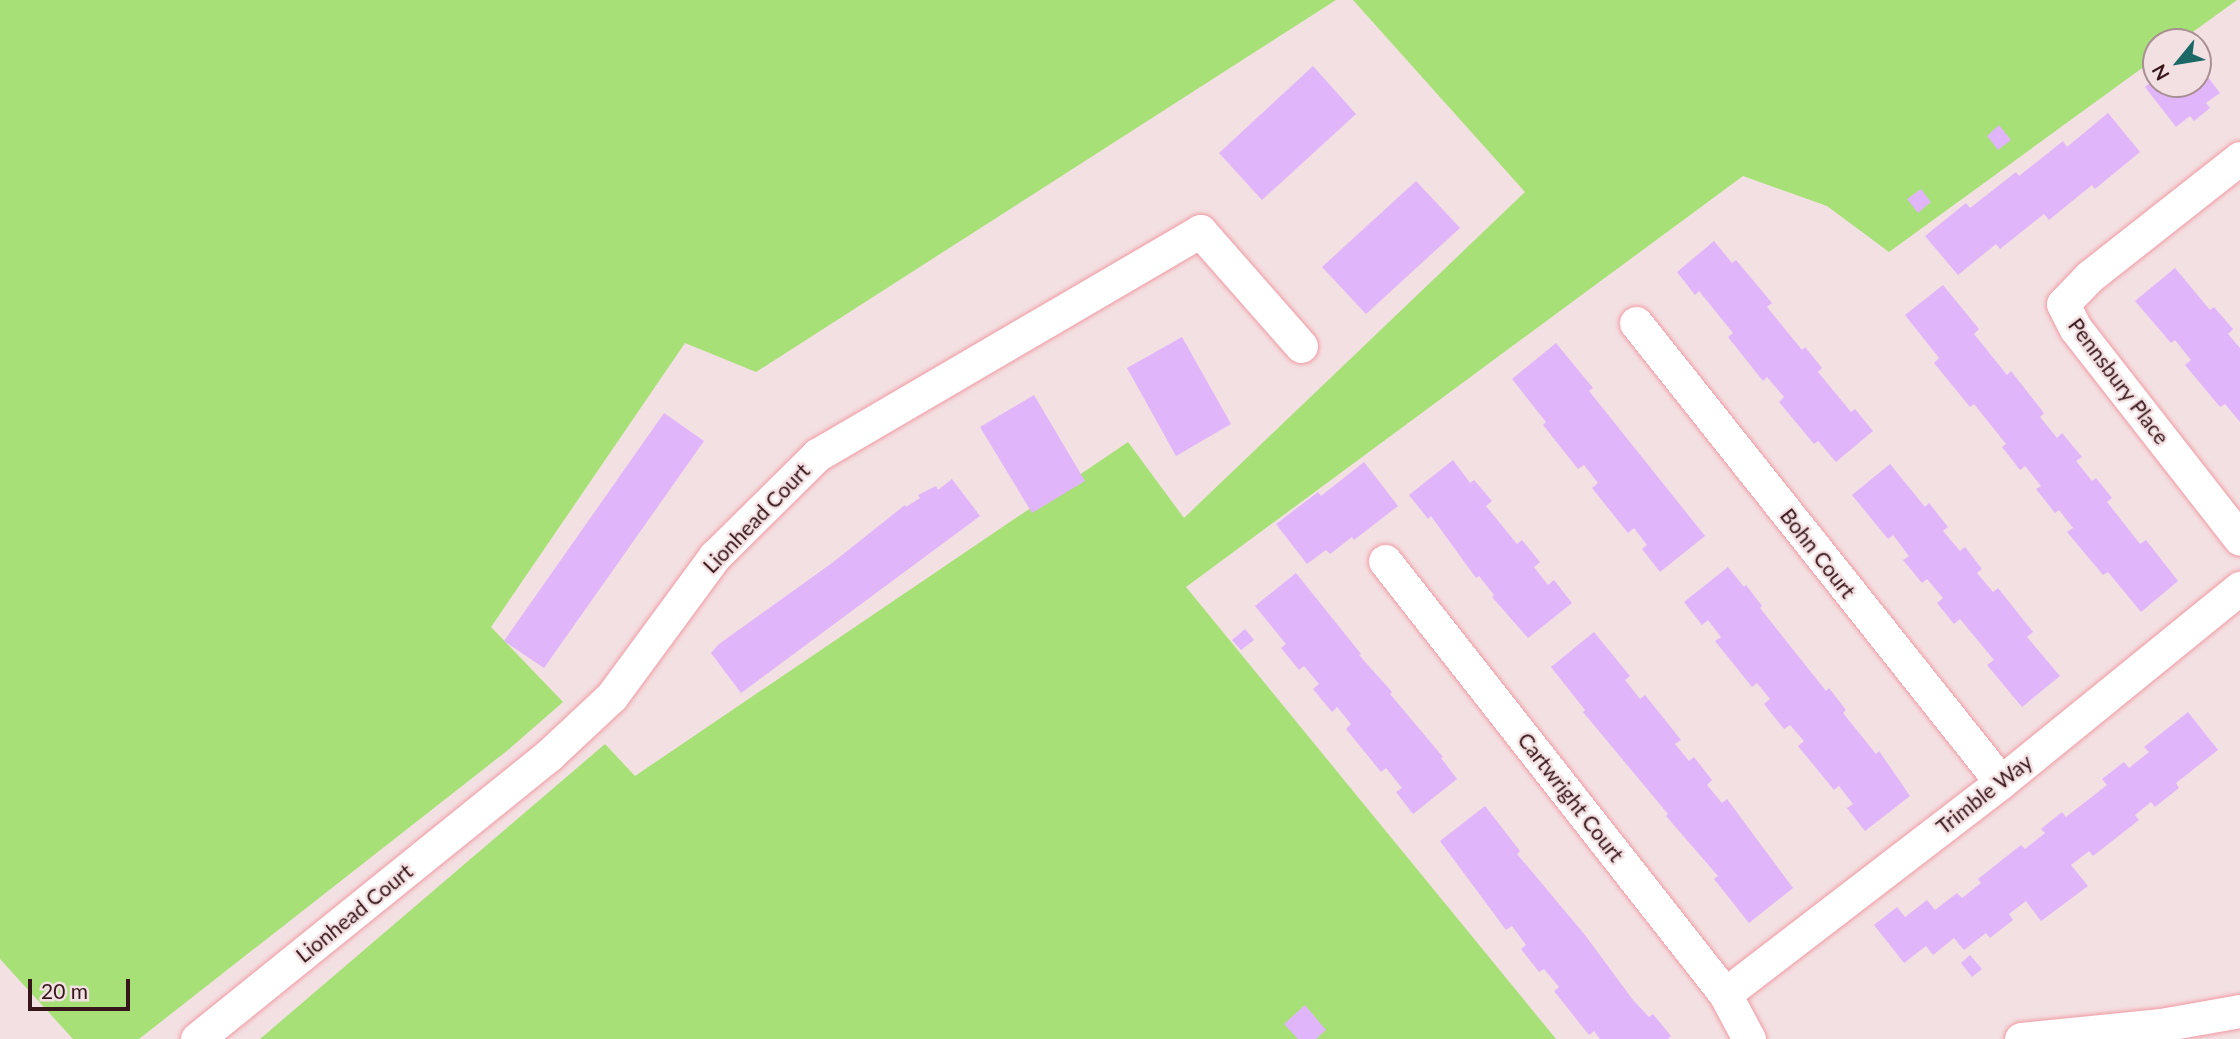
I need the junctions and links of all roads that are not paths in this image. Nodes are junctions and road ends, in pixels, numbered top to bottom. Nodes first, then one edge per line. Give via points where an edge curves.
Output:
1 (2240, 158) edge
2 (1636, 323) dead end
3 (1301, 346) dead end
4 (2240, 539) edge
5 (1385, 561) dead end
6 (2240, 588) edge
7 (2001, 782) junction
8 (1725, 995) junction
9 (2240, 1012) edge
10 (197, 1039) edge
11 (1749, 1039) edge
12 (2021, 1039) edge

1 - 4 street, Pennsbury Place via 2089,277 2063,304 2076,329
2 - 7 street, Bohn Court
3 - 10 street, Lionhead Court via 1200,231 817,455 715,556 612,696 549,755
5 - 8 street, Cartwright Court
6 - 7 street, Trimble Way
7 - 8 street, Trimble Way
8 - 11 street, Cartwright Court
9 - 12 street

